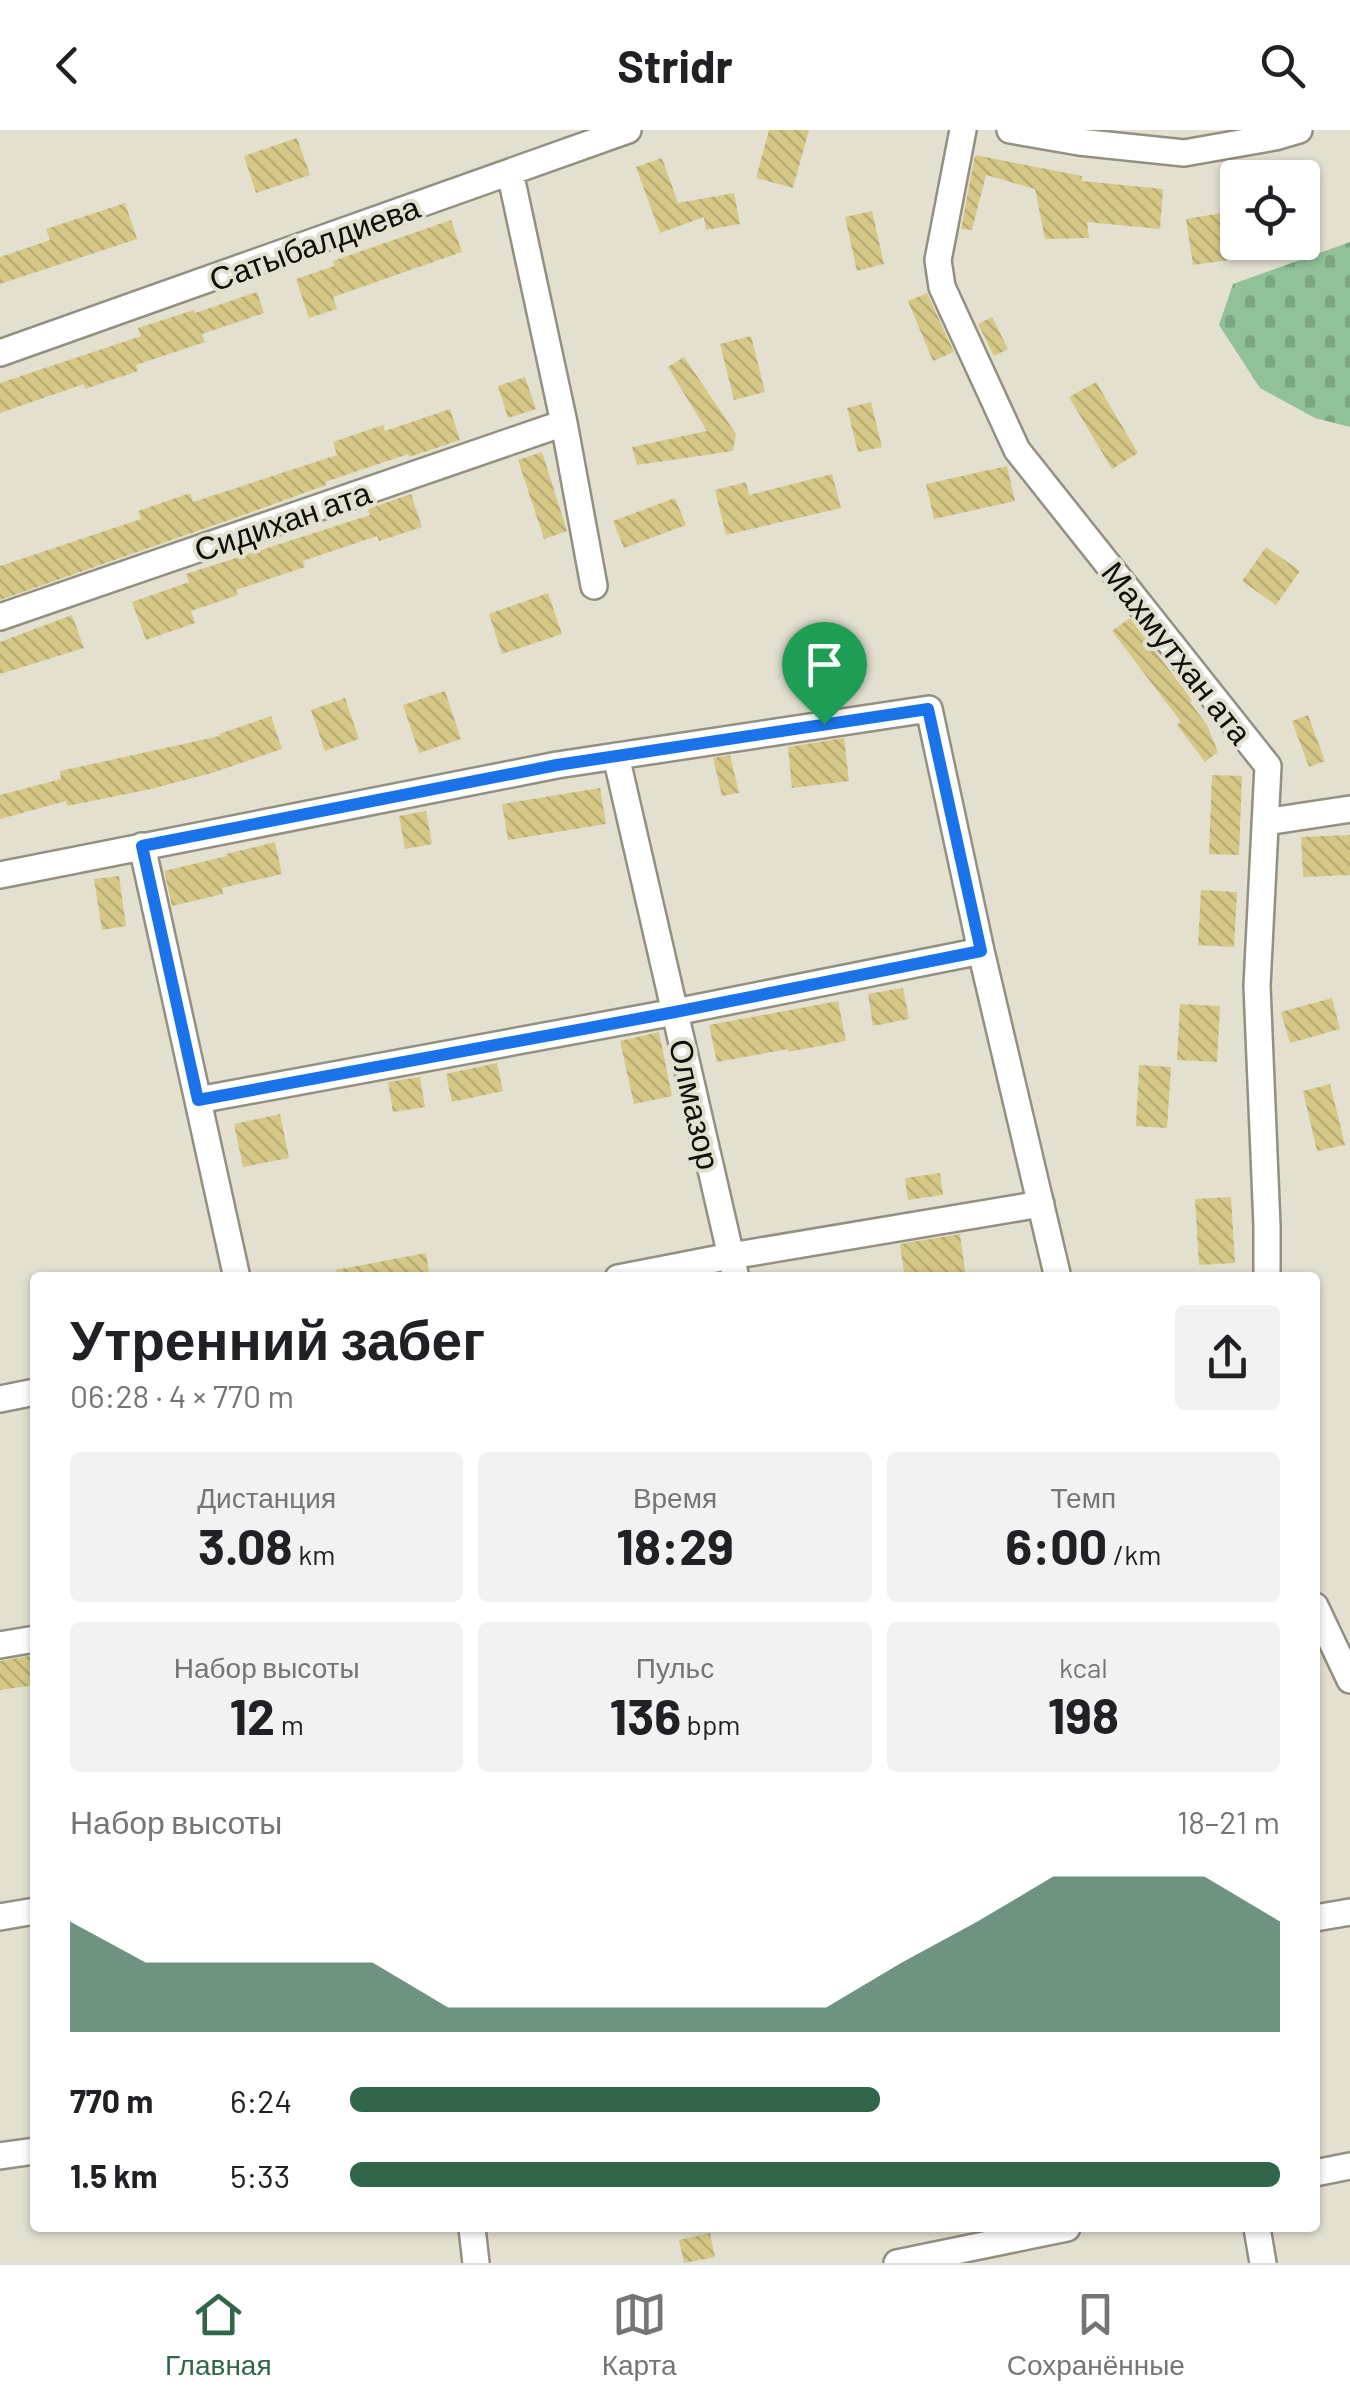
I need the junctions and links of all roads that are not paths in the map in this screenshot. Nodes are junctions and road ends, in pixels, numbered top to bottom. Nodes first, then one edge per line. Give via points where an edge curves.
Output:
1 (628, 130) edge
2 (963, 130) edge
3 (1010, 130) edge
4 (1299, 130) edge
5 (510, 172) junction
6 (0, 353) edge
7 (564, 424) junction
8 (594, 586) dead end
9 (0, 616) edge
10 (616, 756) junction
11 (1350, 809) edge
12 (1265, 822) junction
13 (142, 846) junction
14 (0, 875) edge
15 (981, 951) junction
16 (675, 1012) junction
17 (198, 1100) junction
18 (1041, 1204) junction
19 (734, 1267) edge
20 (236, 1272) edge
21 (681, 1272) edge
22 (1057, 1272) edge
23 (1266, 1272) edge
24 (30, 1393) edge
25 (0, 1400) edge
26 (1320, 1629) edge
27 (30, 1640) edge
28 (0, 1645) edge
29 (1326, 1656) edge
30 (1350, 1680) edge
31 (30, 1911) edge
32 (1350, 1912) edge
33 (0, 1917) edge
34 (1320, 1917) edge
35 (30, 2152) edge
36 (0, 2156) edge
37 (1350, 2166) edge
38 (1320, 2173) edge
39 (472, 2232) edge
40 (941, 2232) edge
41 (1051, 2232) edge
42 (1257, 2232) edge
43 (946, 2258) edge
44 (476, 2263) edge
45 (898, 2263) edge
46 (1264, 2263) edge

1 - 5 street, Сатыбалдиева
2 - 12 street, Махмутхан ата via 938,260 942,288 1017,450 1268,766
3 - 4 street via 1184,154
5 - 6 street, Сатыбалдиева
5 - 7 street
7 - 8 street
7 - 9 street, Сидихан ата
10 - 13 street
10 - 15 street via 928,709
10 - 16 street, Олмазор
11 - 12 street
12 - 23 street, Махмутхан ата via 1257,986
13 - 14 street
13 - 17 street
15 - 16 street
15 - 18 street
16 - 17 street
16 - 19 street, Олмазор
17 - 20 street
18 - 19 street
18 - 22 street
19 - 21 street
24 - 25 street
26 - 29 street
27 - 28 street
29 - 30 street
31 - 33 street
32 - 34 street
35 - 36 street
37 - 38 street
39 - 44 street
40 - 43 street
41 - 43 street
42 - 46 street
43 - 45 street

